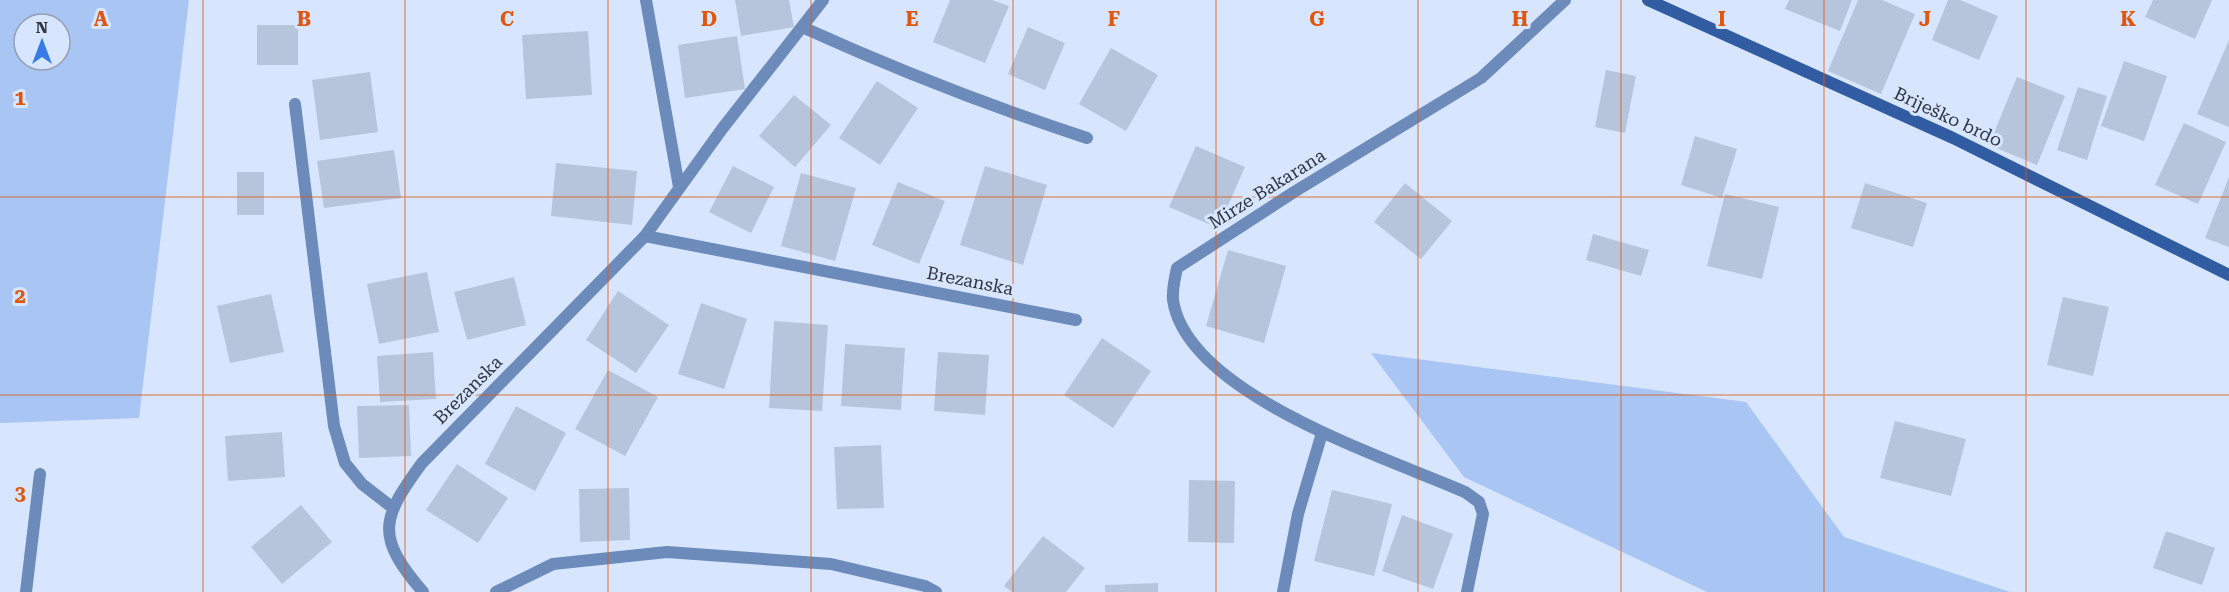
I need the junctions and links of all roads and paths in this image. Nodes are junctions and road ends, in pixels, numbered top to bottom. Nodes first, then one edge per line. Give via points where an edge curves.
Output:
1 (646, 0) edge
2 (823, 0) edge
3 (1565, 0) edge
4 (1648, 0) edge
5 (802, 27) junction
6 (294, 104) dead end
7 (1087, 138) dead end
8 (679, 187) junction
9 (645, 236) junction
10 (2229, 275) edge
11 (1076, 320) dead end
12 (1322, 433) junction
13 (40, 474) dead end
14 (393, 508) junction
15 (26, 592) edge
16 (423, 592) edge
17 (496, 592) edge
18 (936, 592) edge
19 (1283, 592) edge
20 (1467, 592) edge

1 - 8 street
2 - 5 street, Brezanska
3 - 12 street, Mirze Bakarana via 1481,78 1177,268 1173,301 1187,334 1214,366
4 - 10 street, Briješko brdo via 1953,138
5 - 7 street via 908,74
5 - 8 street, Brezanska
6 - 14 street via 334,426 345,463 362,484
8 - 9 street, Brezanska
9 - 11 street, Brezanska
9 - 14 street, Brezanska via 422,463
12 - 19 street via 1298,514
12 - 20 street, Mirze Bakarana via 1465,492 1479,502 1484,514
13 - 15 street
14 - 16 street, Brezanska via 388,521 392,547
17 - 18 street via 553,564 667,552 831,564

